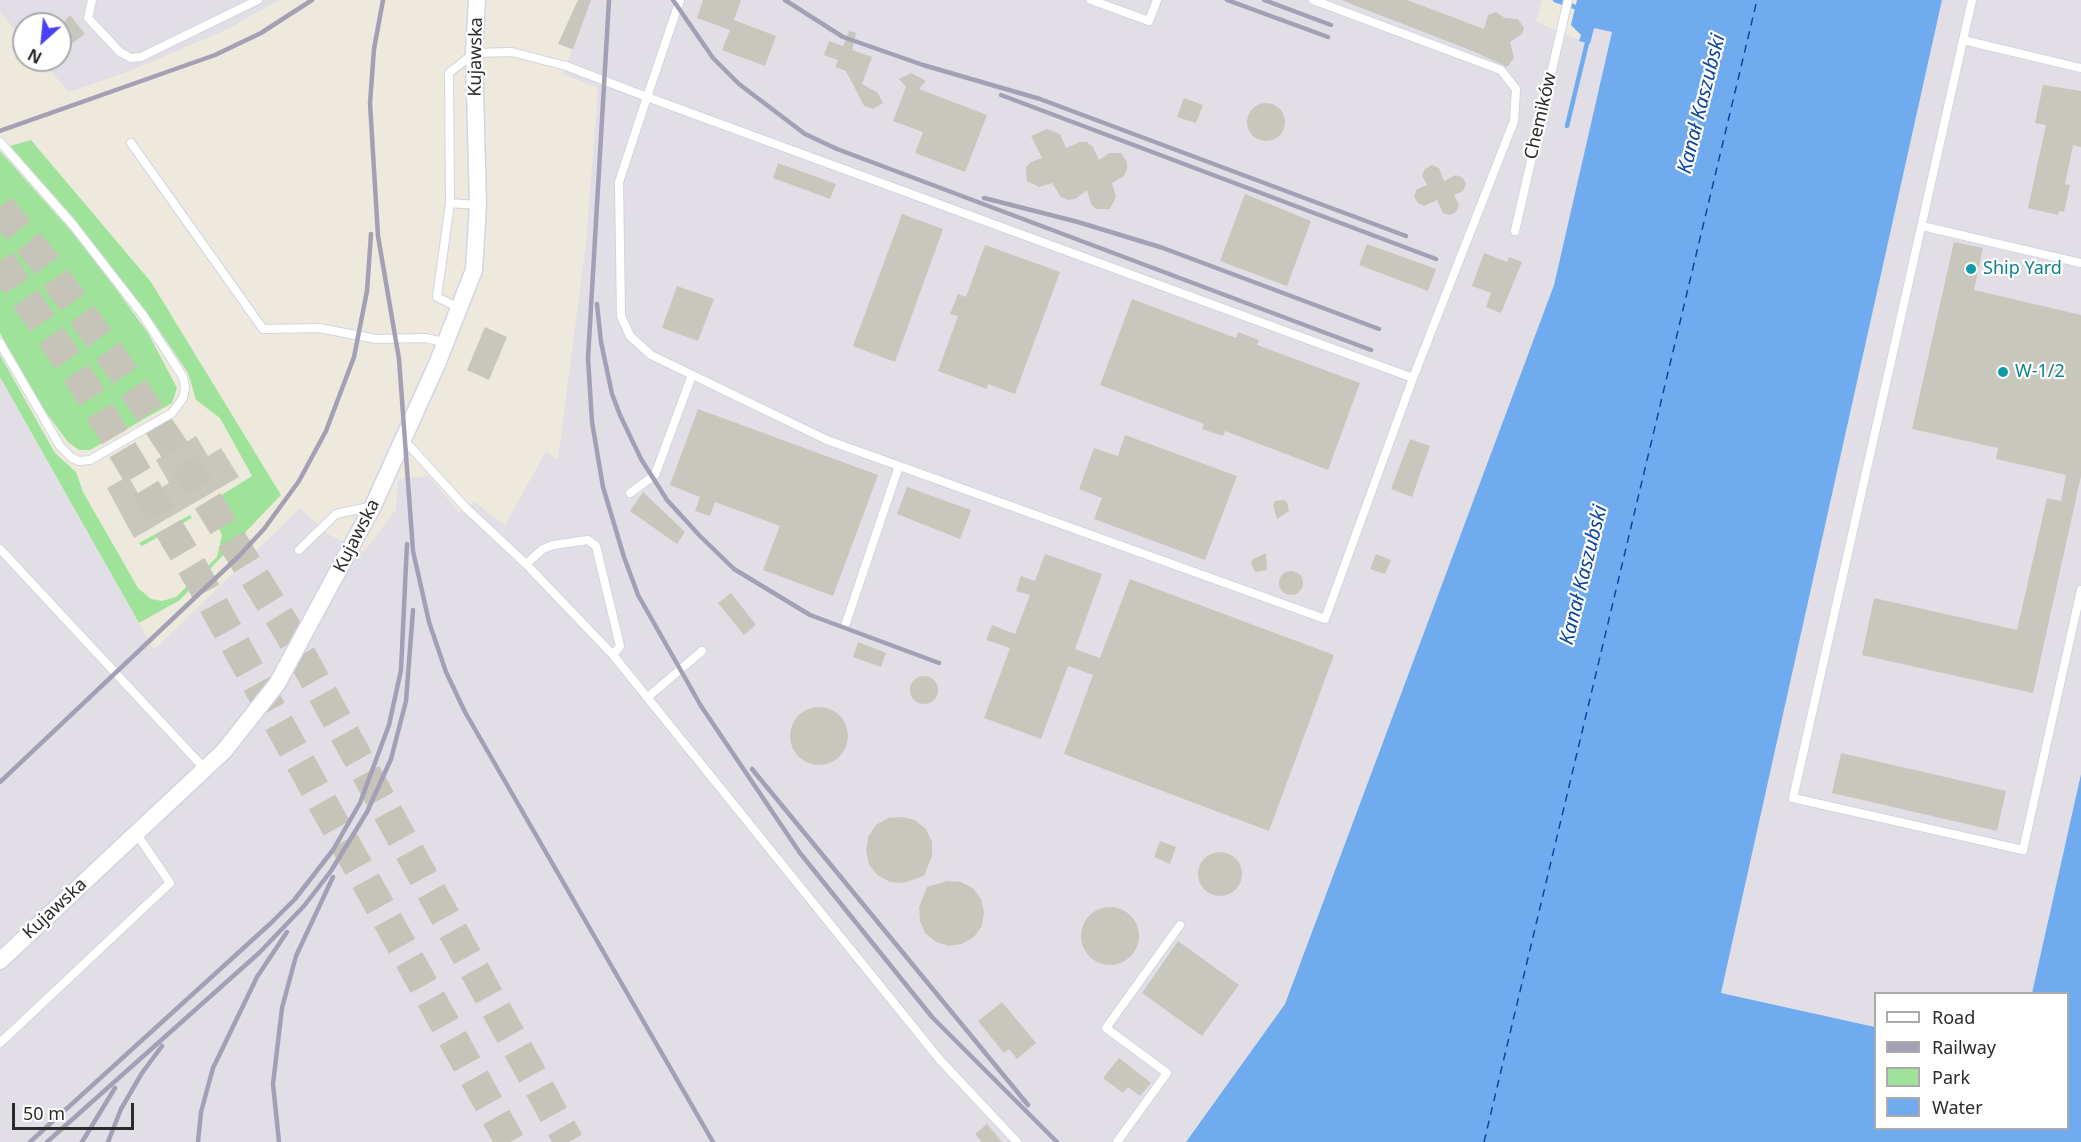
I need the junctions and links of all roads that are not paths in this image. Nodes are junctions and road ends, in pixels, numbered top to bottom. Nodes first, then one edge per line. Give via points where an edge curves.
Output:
1 (92, 0) edge
2 (258, 0) edge
3 (477, 0) edge
4 (680, 0) edge
5 (1091, 0) edge
6 (1157, 0) edge
7 (1313, 0) edge
8 (1568, 0) edge
9 (1972, 0) edge
10 (1963, 40) junction
11 (474, 53) junction
12 (2081, 68) edge
13 (647, 97) junction
14 (0, 142) edge
15 (131, 143) dead end
16 (450, 203) junction
17 (478, 205) junction
18 (1922, 226) junction
19 (1515, 231) dead end
20 (2081, 262) edge
21 (460, 308) junction
22 (0, 343) edge
23 (446, 343) junction
24 (692, 375) junction
25 (1413, 378) junction
26 (404, 440) junction
27 (899, 466) junction
28 (630, 493) dead end
29 (373, 506) junction
30 (0, 549) edge
31 (299, 550) dead end
32 (526, 564) junction
33 (2081, 590) edge
34 (846, 623) dead end
35 (702, 651) dead end
36 (613, 655) junction
37 (648, 697) junction
38 (204, 768) junction
39 (136, 833) junction
40 (1180, 925) dead end
41 (0, 961) edge
42 (0, 1043) edge
43 (1017, 1142) edge
44 (1117, 1142) edge

1 - 2 lane via 88,18 120,52 131,58 141,57
3 - 11 street, Kujawska
4 - 13 lane
5 - 6 lane via 1149,21
7 - 25 lane via 1501,70 1516,89 1514,121
8 - 19 lane, Chemików
9 - 10 lane
10 - 12 lane
10 - 18 lane
11 - 13 lane via 512,52 566,66
11 - 16 lane via 449,73
11 - 17 street, Kujawska
13 - 24 lane via 619,182 621,316 630,336 651,355
13 - 25 lane
14 - 22 lane via 73,225 143,315 183,377 183,398 172,412 95,457 79,461 60,447
15 - 23 lane via 263,329 320,328 376,339 426,338
16 - 17 lane
16 - 21 lane via 436,297
17 - 21 street, Kujawska via 474,270
18 - 20 lane
18 - 33 lane via 1793,798 2023,850
21 - 23 street, Kujawska
23 - 26 street, Kujawska
24 - 27 lane via 827,440
24 - 28 lane via 655,475
25 - 27 lane via 1325,619
26 - 29 street, Kujawska
26 - 32 lane via 473,515
27 - 34 lane
29 - 31 lane via 336,514
29 - 38 street, Kujawska via 277,684 224,751
30 - 38 lane
32 - 36 lane
32 - 36 lane via 553,545 588,540 596,546 620,646
35 - 37 lane
36 - 37 lane
37 - 43 lane via 940,1060
38 - 39 street, Kujawska
39 - 41 street, Kujawska
39 - 42 lane via 170,883
40 - 44 lane via 1106,1028 1167,1073

